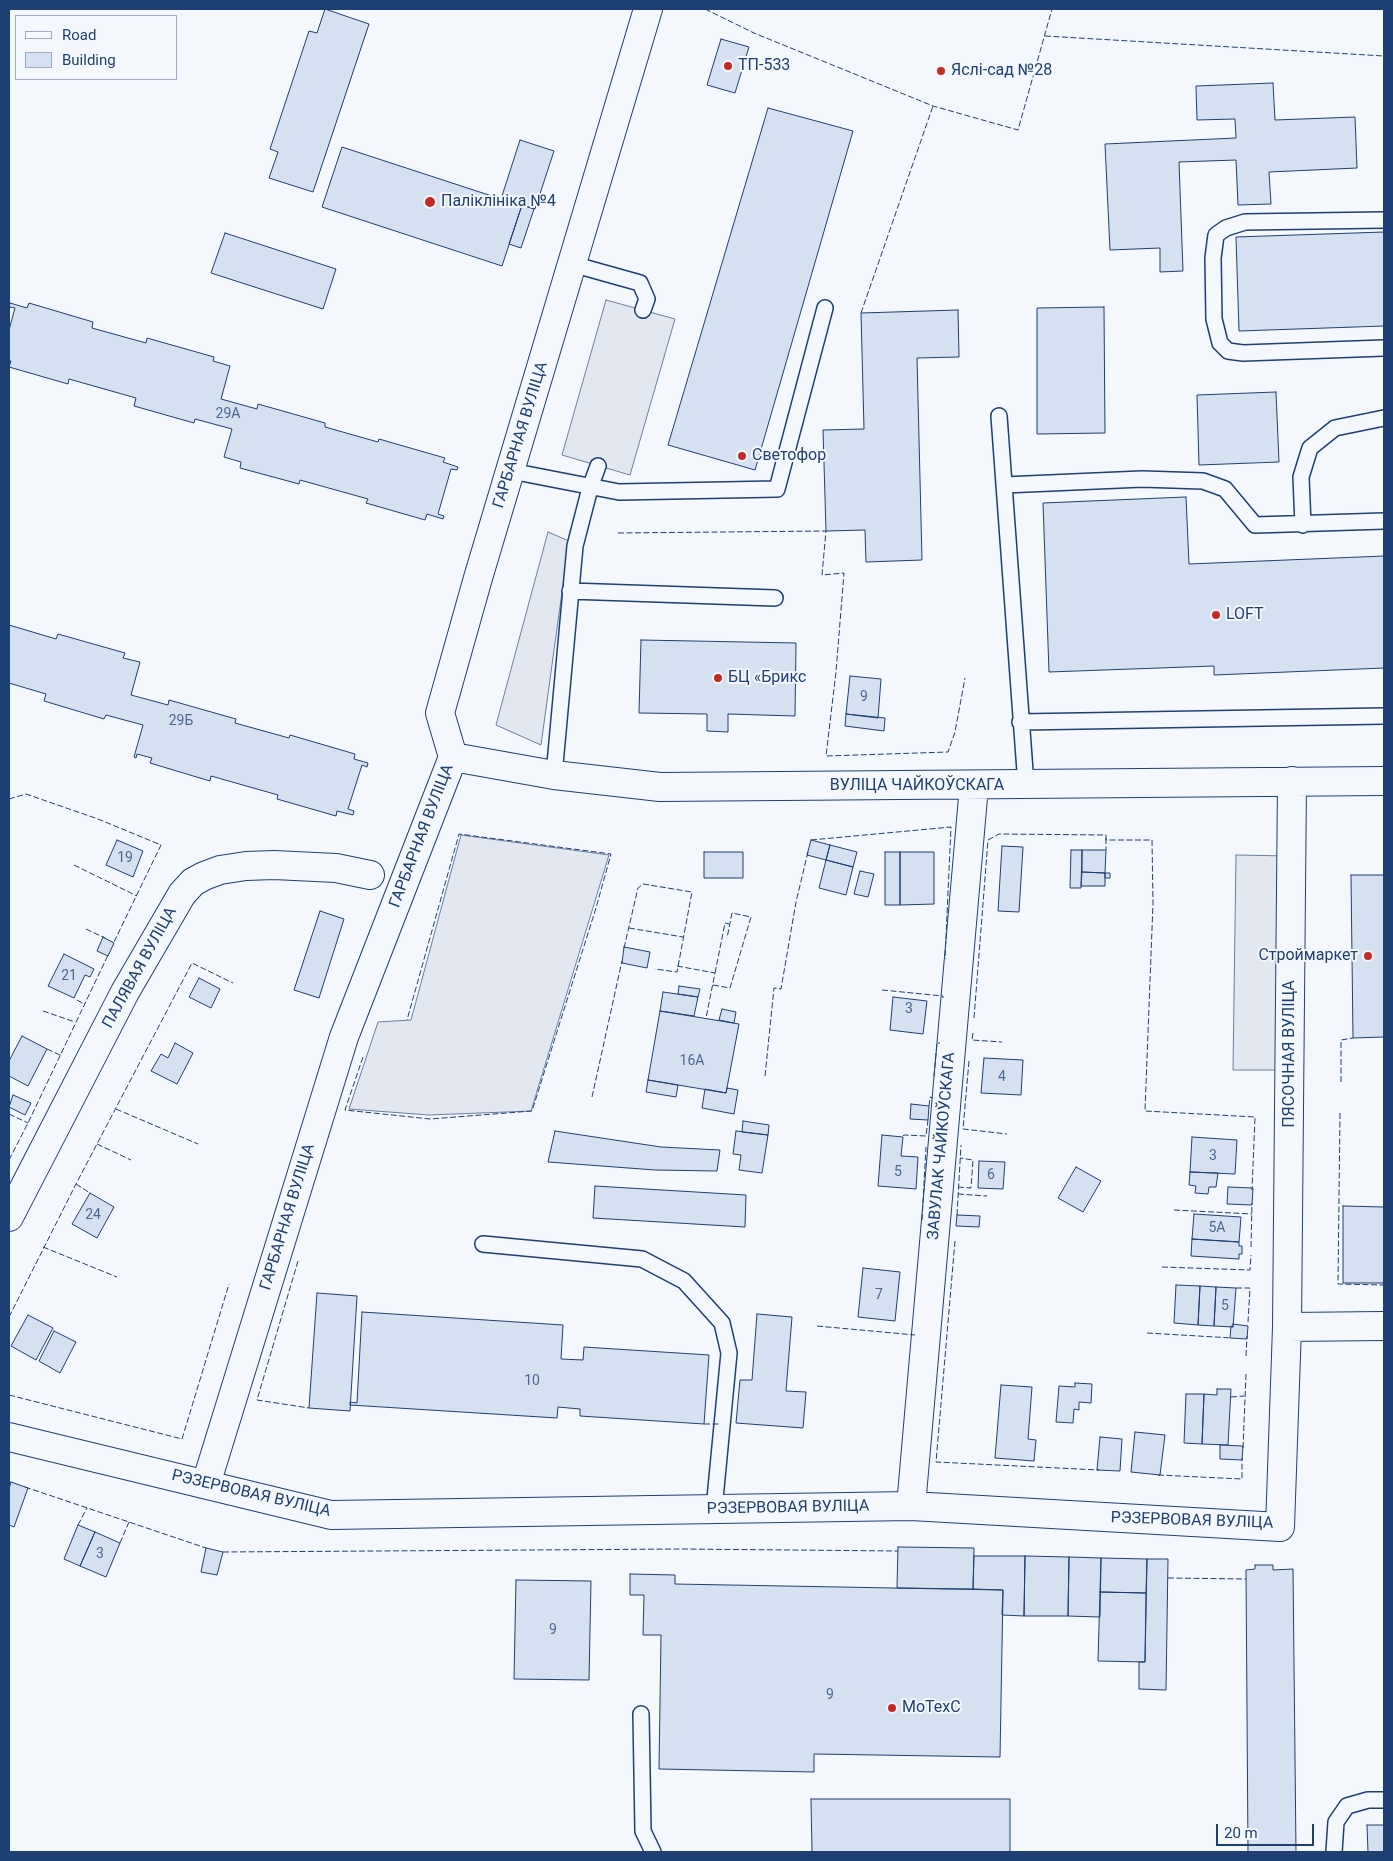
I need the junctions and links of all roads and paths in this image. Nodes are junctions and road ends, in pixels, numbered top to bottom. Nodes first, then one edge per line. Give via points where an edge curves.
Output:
1 (648, 9) edge
2 (1384, 220) edge
3 (572, 264) junction
4 (825, 308) dead end
5 (643, 310) dead end
6 (1384, 348) edge
7 (1000, 416) dead end
8 (1384, 418) edge
9 (598, 466) dead end
10 (511, 471) junction
11 (1004, 485) junction
12 (590, 488) junction
13 (1384, 521) edge
14 (1304, 524) junction
15 (570, 591) junction
16 (775, 598) dead end
17 (1384, 716) edge
18 (1020, 722) junction
19 (453, 757) junction
20 (554, 775) junction
21 (1292, 781) junction
22 (1384, 781) edge
23 (1026, 785) junction
24 (974, 786) junction
25 (370, 875) dead end
26 (9, 1217) edge
27 (482, 1244) dead end
28 (1384, 1326) edge
29 (1288, 1327) junction
30 (9, 1437) edge
31 (206, 1484) junction
32 (911, 1506) junction
33 (714, 1509) junction
34 (641, 1714) dead end
35 (1384, 1800) edge
36 (653, 1852) edge
37 (1334, 1852) edge

1 - 3 street, ГАРБАРНАЯ ВУЛІЦА
2 - 6 lane via 1246,222 1216,235 1213,258 1214,319 1220,343 1228,351
3 - 5 lane via 640,283 647,299
3 - 10 street, ГАРБАРНАЯ ВУЛІЦА
4 - 12 lane via 777,488 619,492
7 - 11 lane
8 - 14 lane via 1335,428 1310,448 1301,477
9 - 12 lane
10 - 12 lane
10 - 19 street, ГАРБАРНАЯ ВУЛІЦА via 440,713
11 - 14 lane via 1142,479 1203,481 1224,489 1255,525
11 - 18 lane
12 - 15 lane via 575,546
13 - 14 lane
15 - 16 lane
15 - 20 lane
17 - 18 lane
18 - 23 lane
19 - 20 street, ВУЛІЦА ЧАЙКОЎСКАГА
19 - 31 street, ГАРБАРНАЯ ВУЛІЦА via 344,1037
20 - 24 street, ВУЛІЦА ЧАЙКОЎСКАГА via 660,787
21 - 22 street, ВУЛІЦА ЧАЙКОЎСКАГА
21 - 23 street, ВУЛІЦА ЧАЙКОЎСКАГА
21 - 29 street, ПЯСОЧНАЯ ВУЛІЦА
23 - 24 street, ВУЛІЦА ЧАЙКОЎСКАГА
24 - 32 street, ЗАВУЛАК ЧАЙКОЎСКАГА
25 - 26 street, ПАЛЯВАЯ ВУЛІЦА via 336,868 246,866 220,870 193,882 182,894 125,992
27 - 33 lane via 642,1259 684,1282 722,1323 729,1353
28 - 29 street
29 - 32 street, РЭЗЕРВОВАЯ ВУЛІЦА via 1280,1527
30 - 31 street, РЭЗЕРВОВАЯ ВУЛІЦА
31 - 33 street, РЭЗЕРВОВАЯ ВУЛІЦА via 332,1515
32 - 33 street, РЭЗЕРВОВАЯ ВУЛІЦА
34 - 36 lane via 643,1831
35 - 37 lane via 1368,1800 1347,1806 1336,1822

